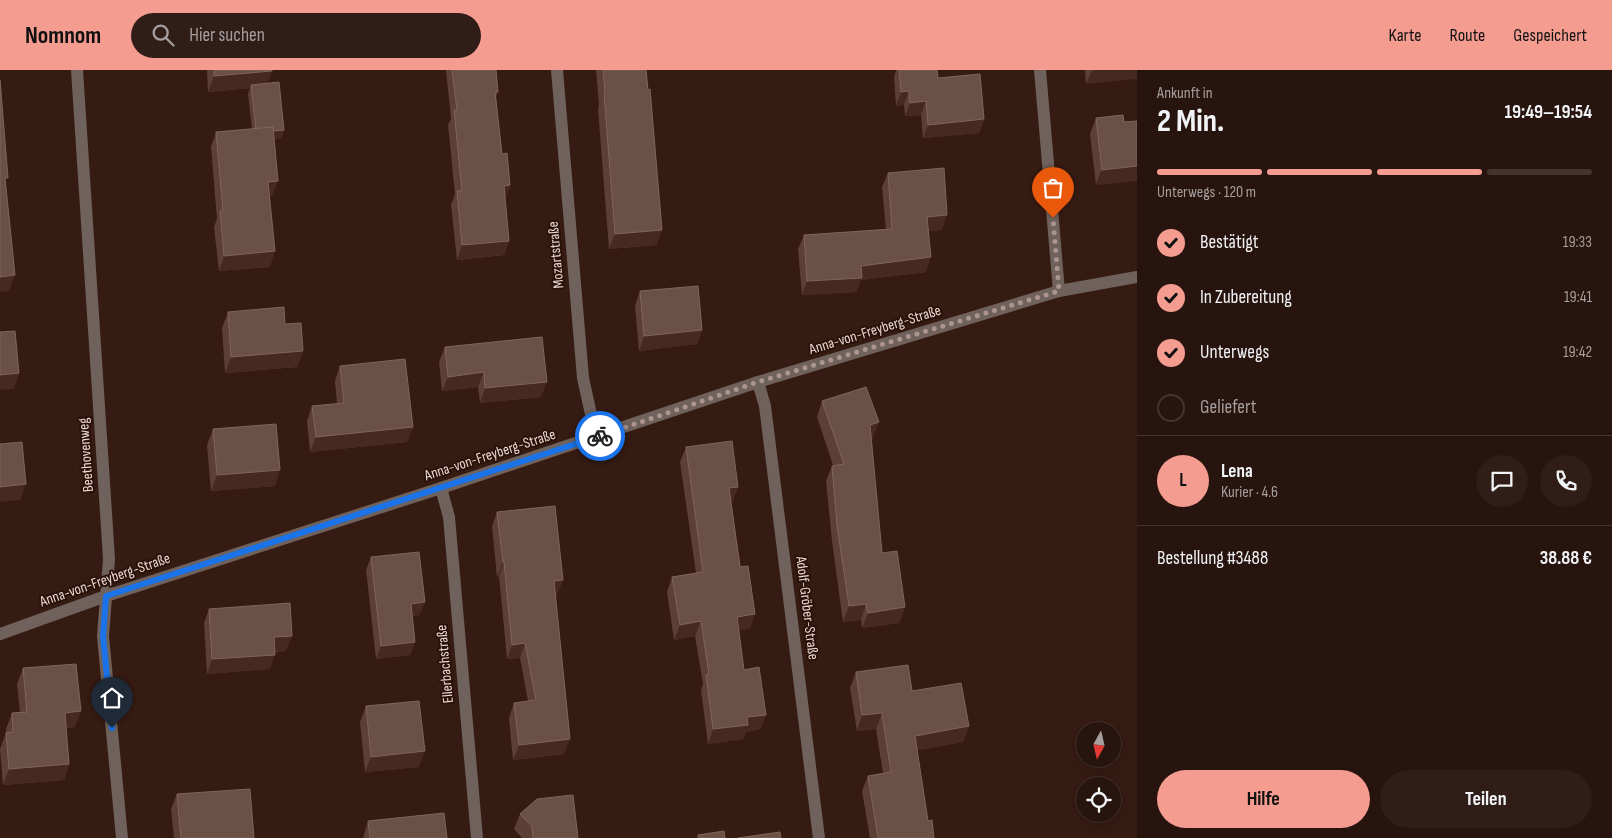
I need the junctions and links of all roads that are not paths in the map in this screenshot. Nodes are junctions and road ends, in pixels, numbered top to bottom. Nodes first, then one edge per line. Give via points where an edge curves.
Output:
1 (77, 70) edge
2 (557, 70) edge
3 (1040, 70) edge
4 (1137, 277) edge
5 (1059, 291) junction
6 (758, 382) junction
7 (596, 437) junction
8 (441, 488) junction
9 (106, 596) junction
10 (0, 634) edge
11 (122, 838) edge
12 (477, 838) edge
13 (819, 838) edge

1 - 9 street, Beethovenweg via 109,560
2 - 7 street, Mozartstraße via 583,378
3 - 5 street
4 - 5 street, Anna-von-Freyberg-Straße
5 - 6 street, Anna-von-Freyberg-Straße
6 - 7 street, Anna-von-Freyberg-Straße
6 - 13 street, Adolf-Gröber-Straße via 765,406
7 - 8 street, Anna-von-Freyberg-Straße
8 - 9 street, Anna-von-Freyberg-Straße
8 - 12 street, Ellerbachstraße via 448,517
9 - 10 street, Anna-von-Freyberg-Straße
9 - 11 street, Beethovenweg via 103,636

